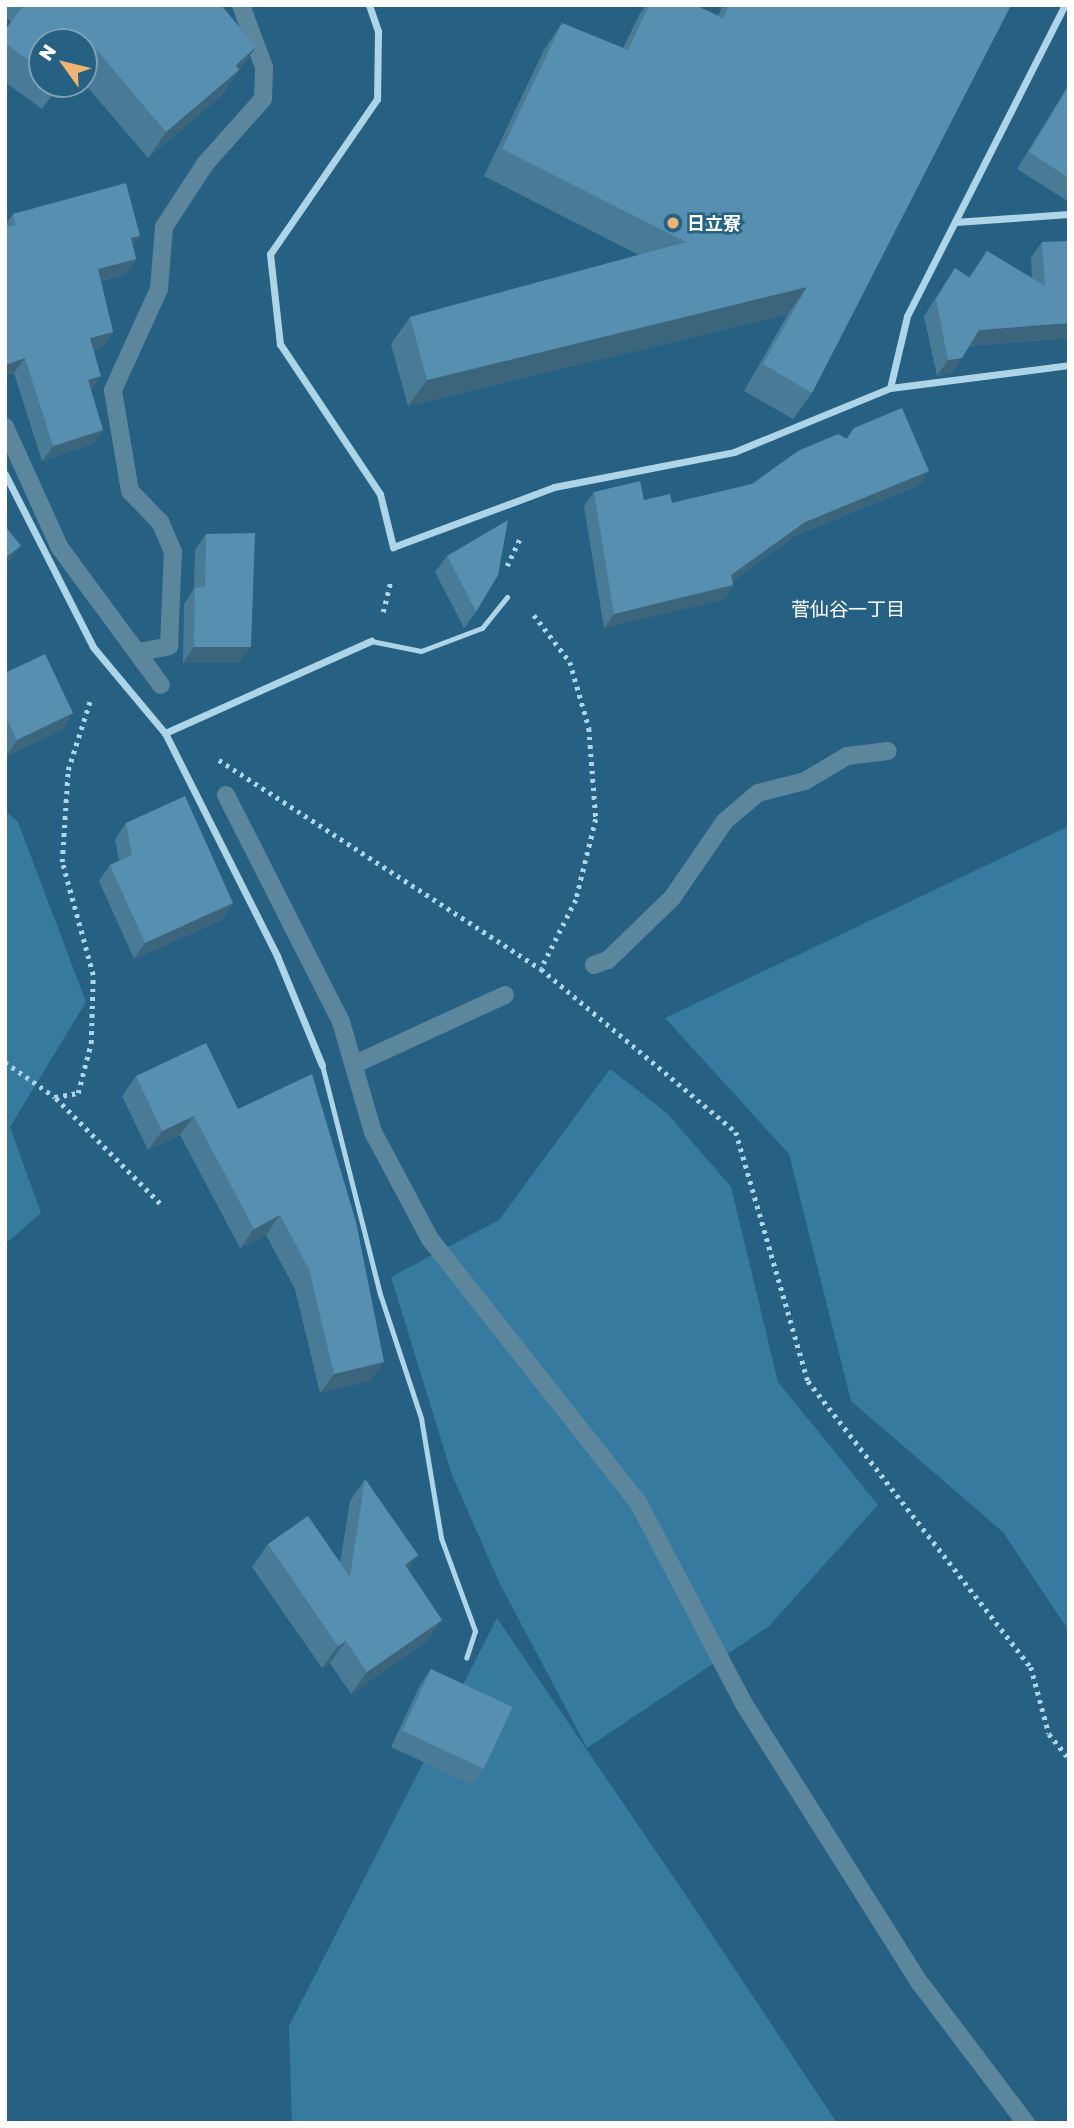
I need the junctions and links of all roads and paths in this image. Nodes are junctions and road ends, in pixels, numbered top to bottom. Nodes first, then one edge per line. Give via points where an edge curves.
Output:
1 (369, 5) edge
2 (1065, 5) edge
3 (1069, 214) edge
4 (955, 222) junction
5 (1069, 365) edge
6 (890, 388) junction
7 (5, 474) edge
8 (554, 488) junction
9 (393, 547) junction
10 (507, 597) junction
11 (370, 641) junction
12 (109, 662) junction
13 (165, 733) junction
14 (541, 969) junction
15 (5, 1062) edge
16 (322, 1065) joint
17 (55, 1097) junction
18 (160, 1203) dead end
19 (466, 1658) dead end
20 (1069, 1759) edge

1 - 9 street via 378,31 377,99 270,254 280,344 380,494
2 - 4 street
3 - 4 street
4 - 6 street via 907,316
5 - 6 street
6 - 8 street via 734,452
7 - 12 street via 93,647
8 - 9 street
8 - 10 path via 516,544 504,575
9 - 11 path via 389,598
10 - 11 lane via 482,628 421,650
10 - 14 path via 544,621 564,652 589,728 596,818 576,900
11 - 13 street
12 - 13 street
12 - 17 path via 82,718 68,770 62,862 93,975 92,1043 78,1093
13 - 14 path via 242,772
13 - 16 street via 277,956
14 - 20 path via 736,1132 808,1381 1031,1667 1049,1734
15 - 17 path
16 - 19 lane via 380,1294 421,1418 441,1538 475,1631
17 - 18 path

